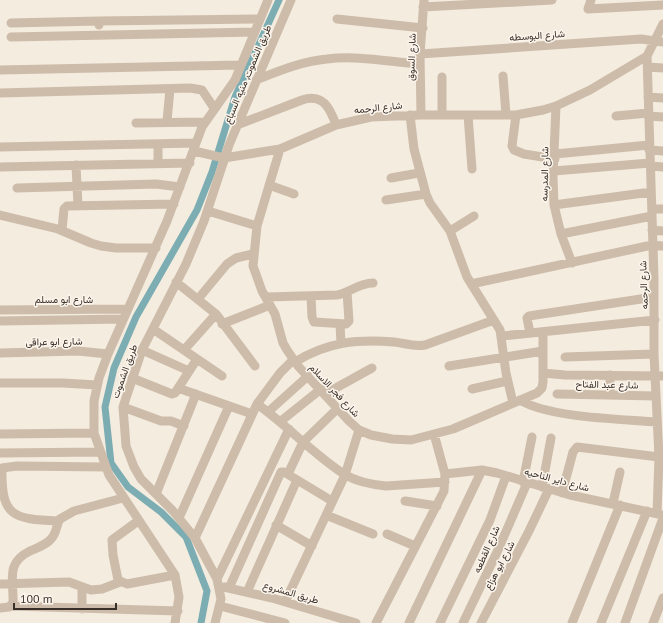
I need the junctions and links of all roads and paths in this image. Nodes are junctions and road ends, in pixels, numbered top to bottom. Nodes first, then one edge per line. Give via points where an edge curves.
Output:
1 (268, 0) edge
2 (291, 0) edge
3 (552, 0) edge
4 (591, 0) edge
5 (424, 4) edge
6 (663, 5) edge
7 (260, 19) junction
8 (337, 19) dead end
9 (99, 21) junction
10 (11, 24) dead end
11 (663, 24) edge
12 (423, 28) junction
13 (255, 32) junction
14 (99, 35) junction
15 (11, 37) dead end
16 (659, 41) edge
17 (420, 54) junction
18 (646, 56) junction
19 (420, 64) junction
20 (241, 66) junction
21 (648, 67) junction
22 (663, 68) edge
23 (0, 70) edge
24 (503, 76) dead end
25 (442, 77) dead end
26 (256, 80) junction
27 (170, 89) junction
28 (0, 93) edge
29 (648, 97) junction
30 (663, 98) edge
31 (556, 106) junction
32 (214, 108) junction
33 (516, 114) junction
34 (648, 114) junction
35 (410, 115) junction
36 (421, 115) junction
37 (442, 115) junction
38 (468, 115) junction
39 (506, 115) junction
40 (616, 116) dead end
41 (663, 117) edge
42 (167, 121) junction
43 (204, 122) junction
44 (136, 123) dead end
45 (237, 125) junction
46 (336, 125) junction
47 (158, 144) junction
48 (195, 147) junction
49 (0, 148) edge
50 (649, 148) junction
51 (280, 149) junction
52 (663, 151) edge
53 (555, 157) junction
54 (222, 158) junction
55 (158, 163) junction
56 (190, 163) junction
57 (650, 164) junction
58 (76, 165) junction
59 (0, 167) edge
60 (663, 167) edge
61 (472, 169) dead end
62 (554, 171) junction
63 (419, 173) junction
64 (391, 178) dead end
65 (269, 185) junction
66 (77, 186) junction
67 (180, 187) junction
68 (17, 188) dead end
69 (651, 192) junction
70 (294, 194) dead end
71 (426, 194) junction
72 (386, 200) dead end
73 (174, 204) junction
74 (554, 205) junction
75 (78, 206) junction
76 (663, 210) edge
77 (208, 211) junction
78 (652, 212) junction
79 (0, 215) edge
80 (474, 216) dead end
81 (257, 226) junction
82 (62, 230) junction
83 (652, 230) junction
84 (450, 231) junction
85 (663, 231) edge
86 (561, 234) junction
87 (652, 245) junction
88 (663, 246) edge
89 (156, 248) junction
90 (253, 254) junction
91 (572, 264) junction
92 (176, 282) junction
93 (373, 283) dead end
94 (471, 284) junction
95 (346, 292) junction
96 (311, 296) junction
97 (658, 297) edge
98 (198, 299) junction
99 (268, 301) junction
100 (128, 309) junction
101 (0, 310) edge
102 (216, 314) junction
103 (123, 319) junction
104 (494, 320) junction
105 (0, 321) edge
106 (222, 324) junction
107 (340, 324) junction
108 (657, 326) edge
109 (152, 329) junction
110 (543, 332) junction
111 (530, 333) junction
112 (502, 336) junction
113 (341, 343) junction
114 (658, 344) edge
115 (142, 350) junction
116 (184, 350) junction
117 (543, 351) junction
118 (0, 353) edge
119 (108, 354) junction
120 (504, 358) junction
121 (565, 358) dead end
122 (197, 359) junction
123 (657, 360) edge
124 (294, 361) junction
125 (255, 366) dead end
126 (449, 366) dead end
127 (372, 368) dead end
128 (189, 371) junction
129 (544, 373) junction
130 (610, 375) junction
131 (222, 376) dead end
132 (308, 376) junction
133 (659, 376) edge
134 (132, 378) junction
135 (507, 382) junction
136 (0, 383) edge
137 (97, 385) junction
138 (178, 388) junction
139 (472, 389) dead end
140 (323, 391) junction
141 (658, 391) edge
142 (196, 394) junction
143 (557, 394) dead end
144 (610, 395) junction
145 (517, 402) junction
146 (257, 404) junction
147 (229, 406) junction
148 (123, 407) junction
149 (337, 409) junction
150 (268, 412) junction
151 (252, 414) junction
152 (659, 419) edge
153 (281, 421) junction
154 (184, 426) junction
155 (290, 429) junction
156 (359, 430) junction
157 (94, 433) junction
158 (0, 434) edge
159 (434, 434) junction
160 (532, 437) dead end
161 (551, 438) dead end
162 (303, 442) junction
163 (661, 447) edge
164 (100, 452) junction
165 (2, 453) edge
166 (659, 457) junction
167 (105, 467) junction
168 (1, 469) edge
169 (482, 470) junction
170 (620, 472) dead end
171 (288, 474) junction
172 (345, 475) junction
173 (506, 476) junction
174 (445, 478) junction
175 (297, 480) junction
176 (525, 482) junction
177 (545, 488) junction
178 (1, 491) edge
179 (661, 491) edge
180 (562, 493) junction
181 (156, 494) junction
182 (122, 498) junction
183 (332, 501) junction
184 (405, 501) dead end
185 (617, 504) junction
186 (437, 506) junction
187 (647, 511) junction
188 (326, 515) junction
189 (661, 515) edge
190 (179, 518) junction
191 (58, 521) junction
192 (138, 521) junction
193 (276, 525) junction
194 (241, 527) junction
195 (253, 532) junction
196 (373, 534) dead end
197 (387, 534) dead end
198 (195, 538) junction
199 (312, 546) junction
200 (415, 546) junction
201 (175, 575) junction
202 (120, 582) junction
203 (218, 582) junction
204 (11, 583) junction
205 (0, 584) edge
206 (82, 588) junction
207 (229, 588) junction
208 (247, 592) junction
209 (663, 598) edge
210 (285, 602) junction
211 (11, 606) junction
212 (220, 606) junction
213 (0, 608) edge
214 (82, 609) junction
215 (178, 611) junction
216 (175, 623) edge
217 (215, 623) edge
218 (285, 623) edge
219 (356, 623) edge
220 (376, 623) edge
221 (409, 623) edge
222 (440, 623) edge
223 (463, 623) edge
224 (481, 623) edge
225 (572, 623) edge
226 (601, 623) edge
227 (625, 623) edge
228 (653, 623) edge

1 - 7 street, طريق الشموت, منيه السباع
2 - 26 street, طريق الشموت, منيه السباع
3 - 5 street
4 - 6 street via 588,9
5 - 12 street, شارع السوق
7 - 9 street
7 - 13 street, طريق الشموت, منيه السباع
8 - 12 street
9 - 10 street
9 - 14 street
11 - 16 street, شارع الرحمه
12 - 17 street, شارع السوق
13 - 14 street
13 - 20 street, طريق الشموت, منيه السباع
14 - 15 street
16 - 17 street, شارع البوسطه via 603,42
16 - 18 street, شارع الرحمه
17 - 19 street, شارع السوق
18 - 21 street, شارع الرحمه
18 - 31 street, شارع الرحمه via 590,90
19 - 26 street via 350,58 328,59 305,63
19 - 36 street, شارع السوق
20 - 23 street
20 - 32 street, طريق الشموت, منيه السباع via 230,88
21 - 22 street
21 - 29 street, شارع الرحمه
24 - 39 street
25 - 37 street
26 - 45 street, طريق الشموت, منيه السباع
27 - 28 street
27 - 32 street via 202,90
27 - 42 street
29 - 30 street
29 - 34 street, شارع الرحمه
31 - 33 street, شارع الرحمه
31 - 53 street, شارع المدرسه
32 - 43 street, طريق الشموت, منيه السباع
33 - 39 street, شارع الرحمه
33 - 53 street via 512,146 514,150 524,154
34 - 40 street
34 - 41 street
34 - 50 street, شارع الرحمه
35 - 36 street, شارع الرحمه
35 - 46 street, شارع الرحمه via 359,118
35 - 63 street
36 - 37 street, شارع الرحمه
37 - 38 street, شارع الرحمه
38 - 39 street, شارع الرحمه
38 - 61 street
42 - 43 street
42 - 44 street
43 - 48 street, طريق الشموت, منيه السباع
45 - 46 street via 313,98 328,106
45 - 54 street, طريق الشموت, منيه السباع
46 - 51 street, شارع الرحمه
47 - 48 street
47 - 49 street
47 - 55 street
48 - 54 street via 205,154
48 - 56 street, طريق الشموت
50 - 52 street
50 - 53 street
50 - 57 street, شارع الرحمه
51 - 54 street, شارع الرحمه
51 - 65 street, شارع فجر الاسلام
53 - 62 street, شارع المدرسه
54 - 77 street, طريق الشموت
55 - 56 street
55 - 58 street
56 - 67 street, طريق الشموت
57 - 60 street
57 - 62 street
57 - 69 street, شارع الرحمه
58 - 59 street
58 - 66 street
62 - 74 street, شارع المدرسه
63 - 64 street
63 - 71 street
65 - 70 street
65 - 81 street, شارع فجر الاسلام
66 - 67 street via 164,184
66 - 68 street
66 - 75 street
67 - 73 street, طريق الشموت
69 - 74 street
69 - 78 street, شارع الرحمه
71 - 72 street
71 - 84 street
73 - 75 street
73 - 89 street, طريق الشموت
74 - 86 street, شارع المدرسه
75 - 82 street via 65,207
76 - 78 street
77 - 81 street
77 - 92 street, طريق الشموت
78 - 83 street, شارع الرحمه
78 - 86 street
79 - 82 street
80 - 84 street
81 - 90 street, شارع فجر الاسلام
82 - 89 street via 101,246
83 - 85 street
83 - 87 street, شارع الرحمه
84 - 94 street
86 - 91 street, شارع المدرسه
87 - 88 street
87 - 91 street
87 - 97 street, شارع الرحمه
89 - 100 street, طريق الشموت
90 - 98 street via 236,258 227,264
90 - 99 street, شارع فجر الاسلام via 253,266
91 - 94 street
92 - 98 street
92 - 109 street, طريق الشموت
93 - 95 street via 361,284
94 - 104 street
95 - 96 street
95 - 107 street via 349,321
96 - 99 street
96 - 107 street via 314,322
97 - 108 street, شارع الرحمه
97 - 111 street via 529,316 527,318
98 - 102 street
99 - 106 street
99 - 124 street, شارع فجر الاسلام via 275,314 283,343
100 - 101 street, شارع ابو مسلم
100 - 103 street, طريق الشموت
102 - 106 street
102 - 116 street
103 - 105 street
103 - 119 street, طريق الشموت
104 - 112 street
104 - 113 street via 418,346 380,341
106 - 125 street
107 - 113 street
108 - 110 street
108 - 114 street, شارع الرحمه
109 - 115 street, طريق الشموت
109 - 116 street
110 - 111 street
110 - 117 street, شارع فجر الاسلام
111 - 112 street
112 - 120 street
113 - 124 street via 321,347
114 - 123 street, شارع الرحمه
115 - 128 street
115 - 134 street, طريق الشموت
116 - 122 street
117 - 120 street
117 - 129 street, شارع فجر الاسلام
118 - 119 street, شارع ابو عراقى via 78,351
119 - 137 street, طريق الشموت
120 - 126 street
120 - 135 street
121 - 123 street
122 - 128 street
122 - 131 street
123 - 133 street, شارع الرحمه
124 - 132 street, شارع فجر الاسلام
124 - 146 street via 280,373
127 - 140 street
128 - 138 street
129 - 130 street
129 - 145 street, شارع فجر الاسلام via 540,391
130 - 133 street
130 - 144 street
132 - 140 street, شارع فجر الاسلام
132 - 150 street
133 - 141 street, شارع الرحمه
134 - 138 street via 170,394 175,394
134 - 148 street, طريق الشموت
135 - 139 street
135 - 145 street
136 - 137 street
137 - 157 street, طريق الشموت
138 - 142 street
140 - 149 street, شارع فجر الاسلام
140 - 153 street
141 - 144 street, شارع عبد الفتاح
141 - 152 street, شارع الرحمه
142 - 147 street
142 - 154 street
143 - 144 street, شارع عبد الفتاح
145 - 152 street via 557,412
145 - 159 street, شارع فجر الاسلام
146 - 150 street
146 - 151 street
147 - 151 street
147 - 190 street
148 - 154 street
148 - 181 street, طريق الشموت via 124,435 129,457 141,479
149 - 156 street, شارع فجر الاسلام
149 - 162 street
150 - 153 street
151 - 198 street
152 - 163 street, شارع الرحمه
153 - 155 street
154 - 181 street
155 - 162 street
155 - 194 street
156 - 159 street, شارع فجر الاسلام via 382,438 402,440
156 - 172 street
157 - 158 street
157 - 164 street, طريق الشموت
159 - 174 street
160 - 176 street, شارع القطعه
161 - 177 street, شارع ابو هزاع
162 - 171 street
162 - 172 street
163 - 166 street, شارع الرحمه
164 - 165 street
164 - 167 street, طريق الشموت
165 - 168 street
166 - 179 street, شارع الرحمه
166 - 180 street via 577,447 573,452
167 - 168 street via 16,466
167 - 182 street, طريق الشموت
168 - 178 street
169 - 173 street, شارع داير الناحيه
169 - 174 street, شارع داير الناحيه
169 - 221 street
170 - 185 street
171 - 175 street
171 - 195 street via 282,471 280,474
172 - 174 street, شارع داير الناحيه via 386,486
172 - 183 street
173 - 176 street, شارع داير الناحيه
173 - 222 street via 490,520
174 - 186 street
175 - 183 street
175 - 193 street
176 - 177 street, شارع داير الناحيه
176 - 223 street, شارع القطعه via 498,550
177 - 180 street, شارع داير الناحيه
177 - 224 street, شارع ابو هزاع via 536,518
178 - 191 street via 7,507 14,513 34,520
179 - 189 street, شارع الرحمه
180 - 185 street, شارع داير الناحيه
181 - 190 street, طريق الشموت
182 - 191 street via 74,511
182 - 192 street, طريق الشموت
183 - 188 street
184 - 186 street
185 - 187 street, شارع داير الناحيه
185 - 225 street
186 - 200 street
187 - 189 street, شارع داير الناحيه
187 - 226 street
188 - 196 street
188 - 199 street
189 - 227 street, شارع الرحمه
190 - 198 street, طريق الشموت
191 - 204 street via 51,540 18,558
192 - 201 street, طريق الشموت
192 - 202 street via 112,540
193 - 199 street
193 - 208 street
194 - 195 street
194 - 203 street
195 - 207 street
197 - 200 street
198 - 203 street, طريق الشموت
199 - 210 street
200 - 220 street
201 - 202 street via 127,584
201 - 215 street, طريق الشموت via 179,597
202 - 206 street via 98,590
203 - 207 street, طريق المشروع
203 - 212 street, طريق الشموت
204 - 205 street
204 - 206 street via 69,582
204 - 211 street
206 - 214 street
207 - 208 street, طريق المشروع
208 - 210 street, طريق المشروع
209 - 228 street
210 - 219 street, طريق المشروع
211 - 213 street
211 - 214 street
212 - 217 street, طريق الشموت
212 - 218 street
214 - 215 street
215 - 216 street, طريق الشموت

